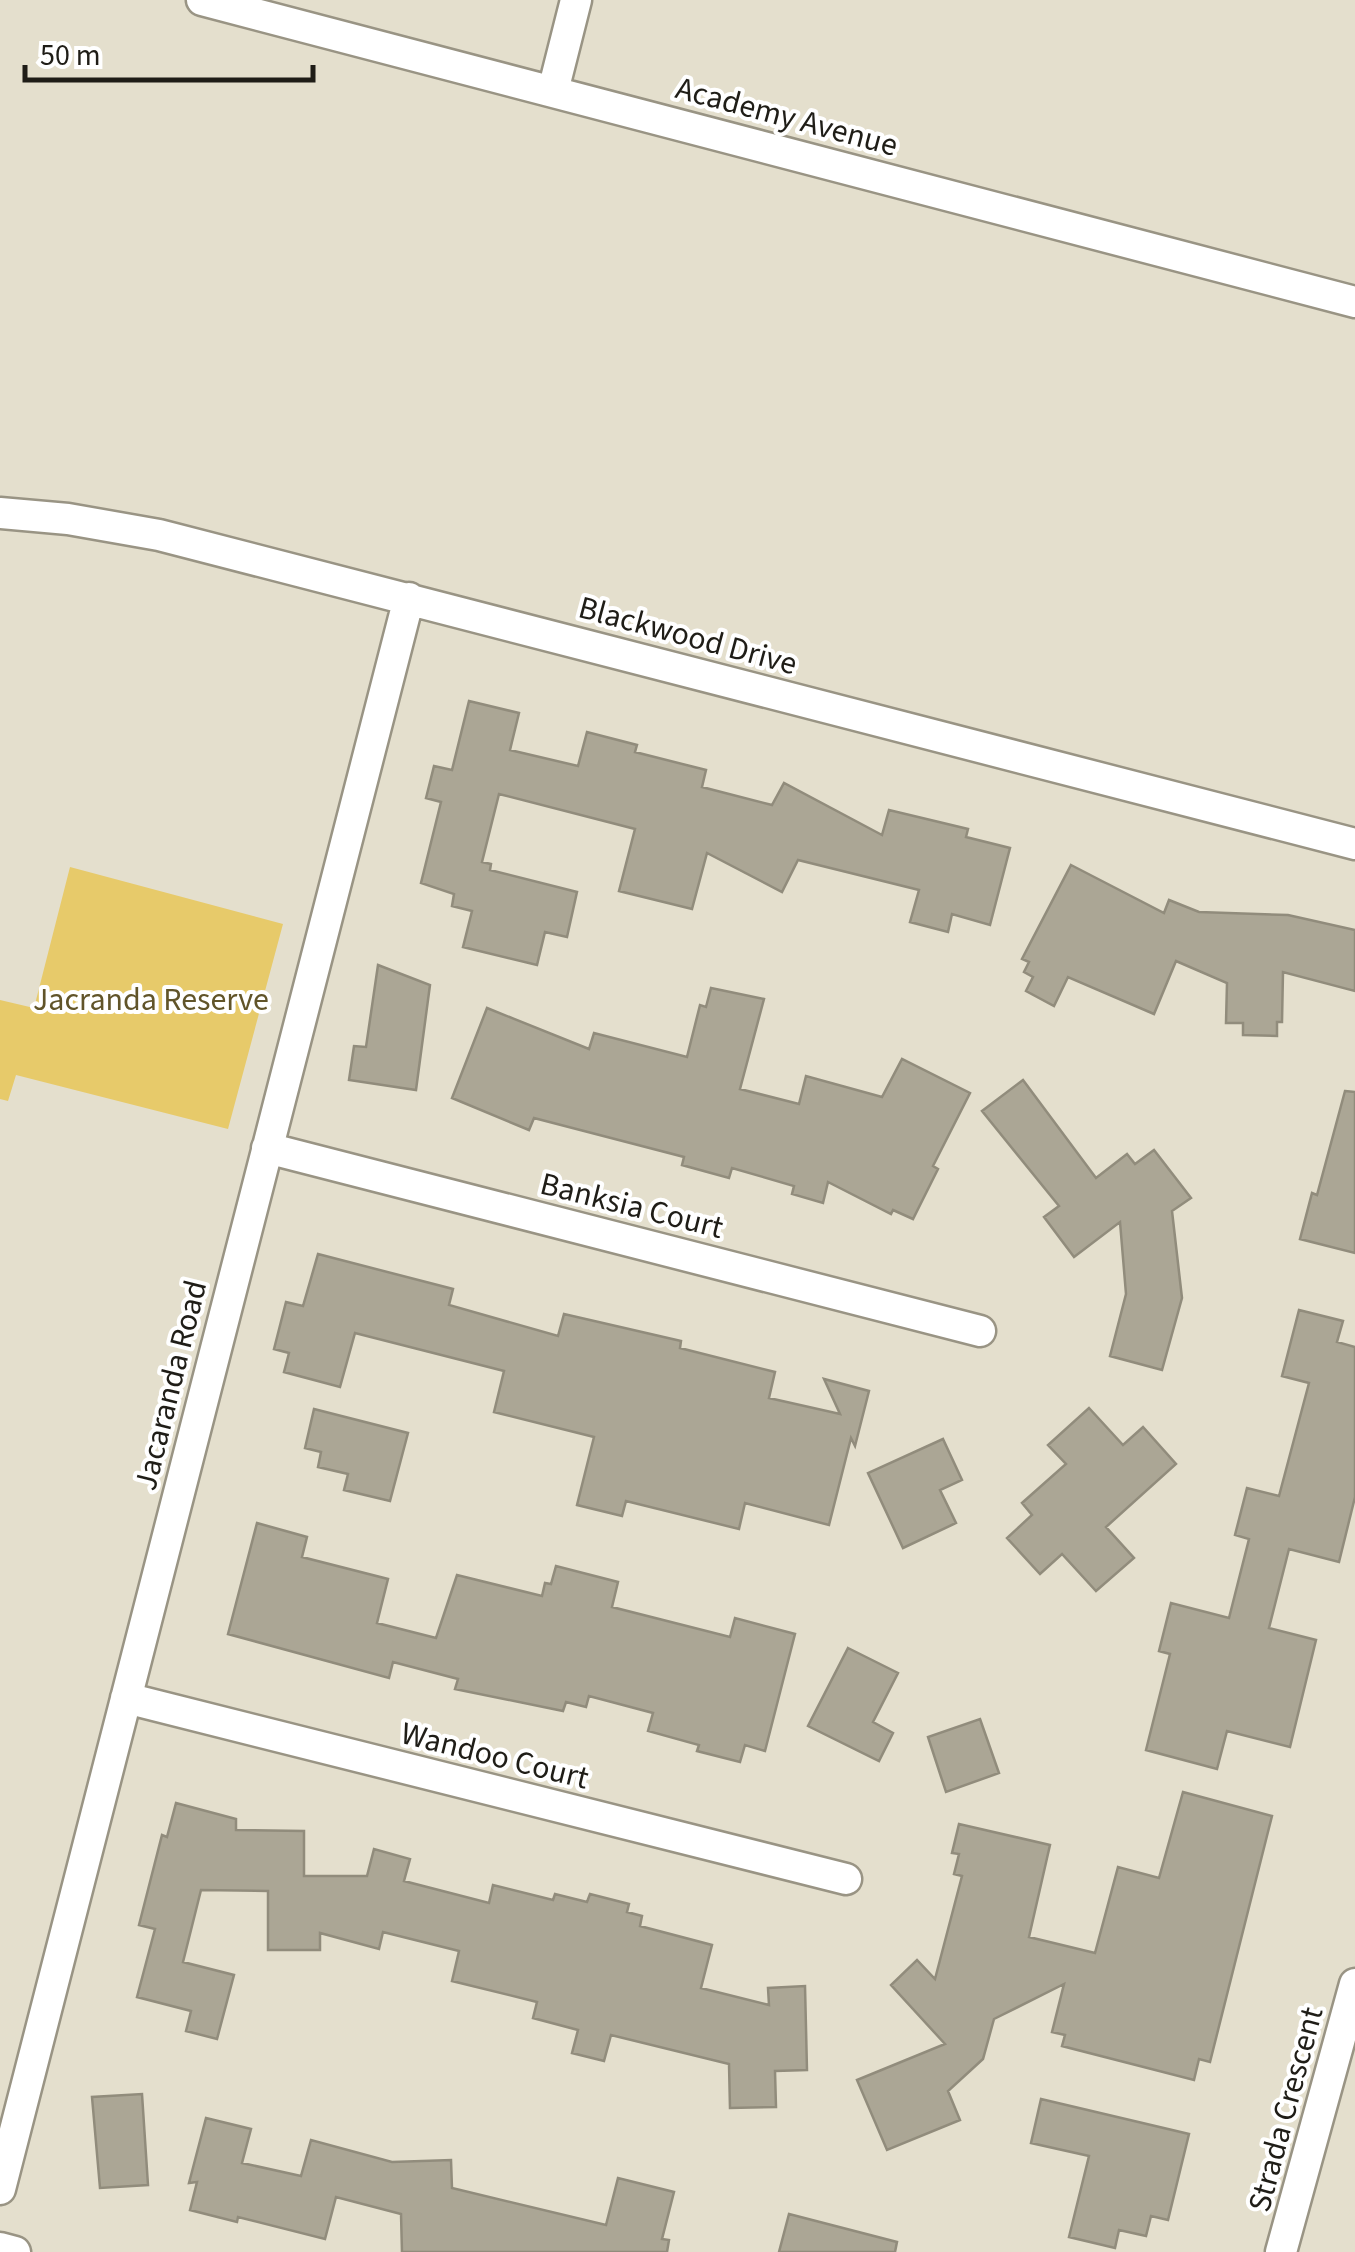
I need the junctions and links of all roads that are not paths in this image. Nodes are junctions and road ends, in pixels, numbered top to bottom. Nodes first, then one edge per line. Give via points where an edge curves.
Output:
1 (202, 0) edge
2 (576, 0) edge
3 (552, 91) junction
4 (1355, 302) edge
5 (0, 513) edge
6 (409, 598) junction
7 (1355, 844) edge
8 (267, 1148) junction
9 (980, 1331) dead end
10 (126, 1698) junction
11 (846, 1879) dead end
12 (1355, 1984) edge
13 (1349, 2038) edge
14 (0, 2190) edge
15 (0, 2248) edge
16 (15, 2252) edge
17 (1281, 2252) edge

1 - 3 street, Academy Avenue
2 - 3 street
3 - 4 street, Academy Avenue
5 - 6 street, Blackwood Drive via 159,534
6 - 7 street, Blackwood Drive
6 - 8 street, Jacaranda Road
8 - 9 street, Banksia Court
8 - 10 street, Jacaranda Road
10 - 11 street, Wandoo Court
10 - 14 street, Jacaranda Road
12 - 13 street, Strada Crescent
13 - 17 street, Strada Crescent
15 - 16 street

